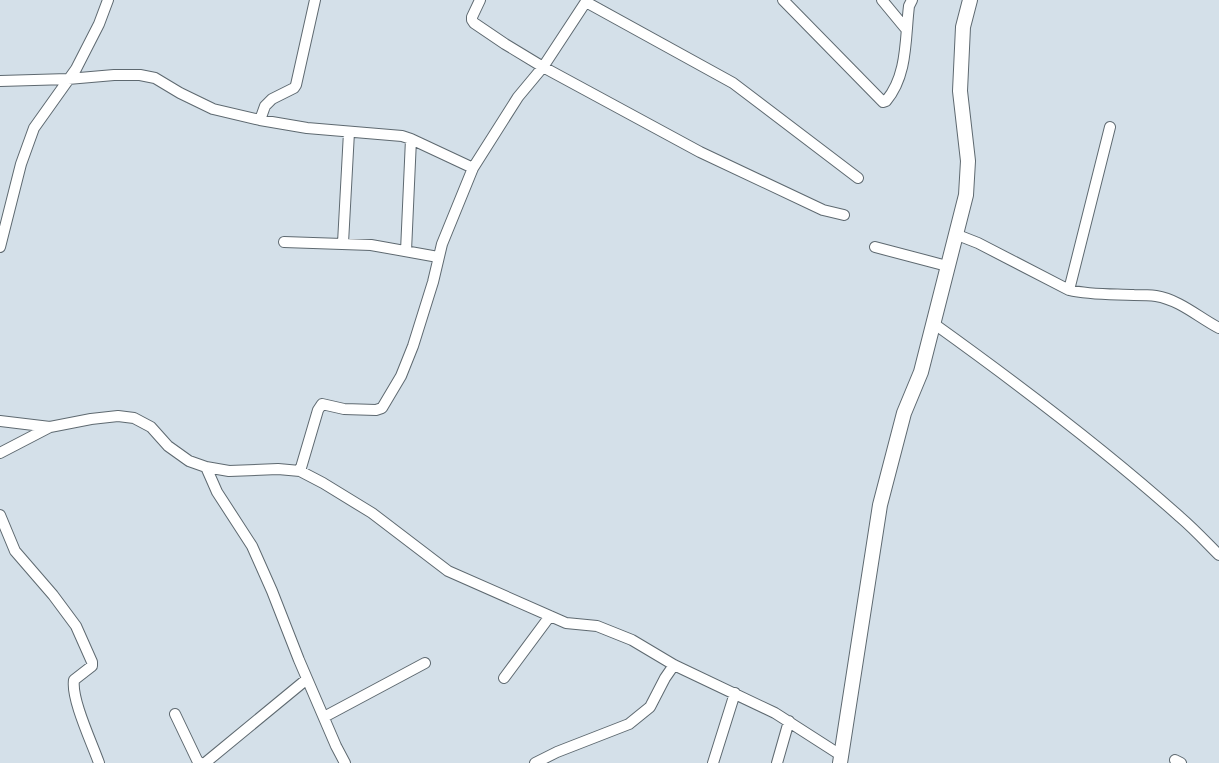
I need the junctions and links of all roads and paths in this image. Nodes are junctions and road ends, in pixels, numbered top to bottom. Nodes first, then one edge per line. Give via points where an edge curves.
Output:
1 (108, 0) edge
2 (315, 0) edge
3 (480, 0) edge
4 (783, 0) edge
5 (882, 0) edge
6 (912, 0) edge
7 (970, 0) edge
8 (586, 1) edge
9 (906, 29) junction
10 (543, 67) junction
11 (68, 79) junction
12 (0, 81) edge
13 (260, 120) junction
14 (1110, 127) dead end
15 (349, 132) junction
16 (412, 139) junction
17 (473, 168) junction
18 (858, 178) dead end
19 (844, 215) dead end
20 (955, 234) junction
21 (284, 242) dead end
22 (343, 243) junction
23 (0, 247) edge
24 (875, 248) dead end
25 (406, 251) junction
26 (438, 257) junction
27 (947, 266) junction
28 (1069, 290) junction
29 (933, 323) junction
30 (1219, 328) edge
31 (0, 421) edge
32 (50, 427) junction
33 (0, 453) edge
34 (206, 467) junction
35 (300, 471) junction
36 (0, 515) edge
37 (1219, 555) edge
38 (550, 616) junction
39 (425, 662) dead end
40 (674, 665) junction
41 (504, 678) dead end
42 (307, 679) junction
43 (735, 693) junction
44 (175, 714) dead end
45 (324, 717) junction
46 (789, 721) junction
47 (841, 759) edge
48 (99, 763) edge
49 (200, 763) edge
50 (205, 763) edge
51 (345, 763) edge
52 (535, 763) edge
53 (713, 763) edge
54 (777, 763) edge

1 - 11 street via 99,24 76,69
2 - 13 street via 296,85 272,99 265,106
3 - 10 street via 472,17 474,23
4 - 9 street via 882,102 891,94 901,71
5 - 9 street
6 - 9 street
7 - 20 street via 963,28 960,91 968,160 966,195
8 - 10 street
8 - 18 street via 733,83
10 - 17 street via 518,97
10 - 19 street via 700,152 823,210
11 - 12 street
11 - 13 street via 114,75 155,78 213,109
11 - 23 street via 34,128 21,164
13 - 15 street
14 - 28 street
15 - 16 street
15 - 22 street
16 - 17 street
16 - 25 street
17 - 26 street
20 - 27 street
20 - 28 street via 978,243
21 - 22 street
22 - 25 street
24 - 27 street
25 - 26 street
26 - 35 street via 413,346 401,376 382,408 344,408 322,404
27 - 29 street
28 - 30 street via 1082,293 1156,296 1172,300
29 - 37 street via 1014,381 1105,453 1181,518
29 - 47 street via 921,372 904,412 880,505
31 - 32 street
32 - 33 street
32 - 34 street via 92,418 134,418 151,427 168,446 189,461
34 - 35 street via 229,471
34 - 42 street via 216,492 252,546
35 - 38 street via 372,513 448,571
36 - 48 street via 15,551 76,626 92,662 92,666 74,680 73,686 75,700
38 - 40 street via 566,623 597,626 632,640
38 - 41 street
39 - 45 street
40 - 43 street
40 - 52 street via 650,707 629,724
42 - 45 street
42 - 50 street
43 - 46 street
43 - 53 street
44 - 49 street via 196,760
45 - 51 street
46 - 47 street
46 - 54 street

